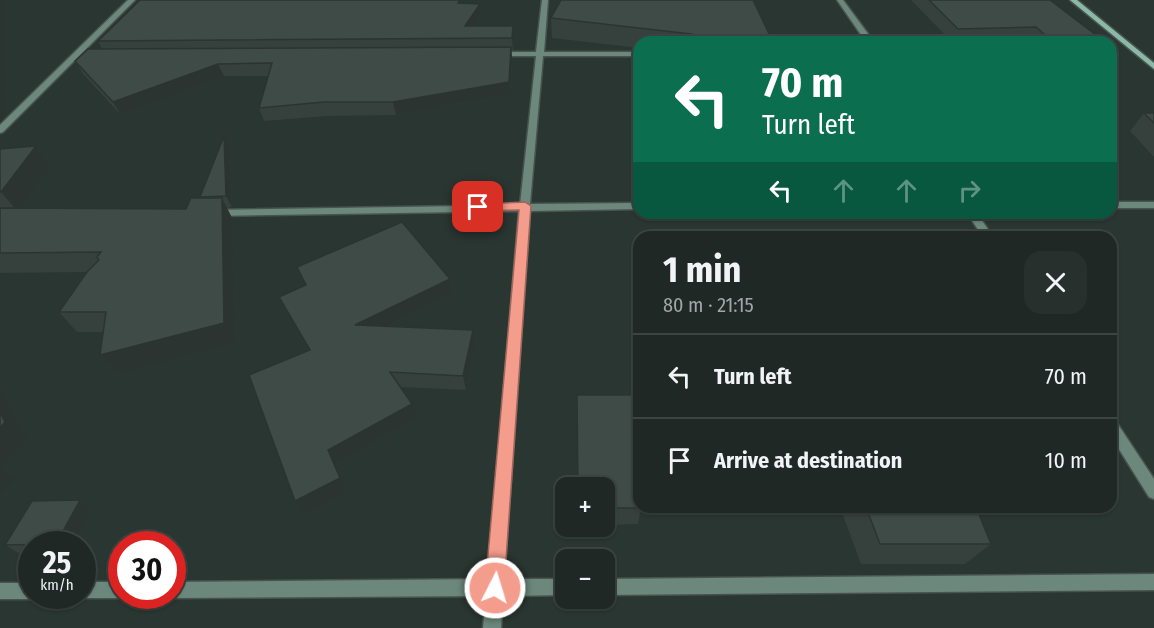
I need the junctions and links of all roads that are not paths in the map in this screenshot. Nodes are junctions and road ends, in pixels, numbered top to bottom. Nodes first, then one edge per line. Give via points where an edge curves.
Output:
1 (132, 0) edge
2 (545, 0) edge
3 (840, 0) edge
4 (1073, 0) edge
5 (866, 36) edge
6 (1117, 36) edge
7 (1117, 36) edge
8 (481, 54) edge
9 (541, 54) junction
10 (633, 54) edge
11 (74, 57) junction
12 (86, 57) edge
13 (1154, 67) edge
14 (0, 130) edge
15 (1117, 205) edge
16 (1154, 205) edge
17 (525, 206) junction
18 (633, 206) edge
19 (203, 213) edge
20 (1117, 435) edge
21 (1154, 492) edge
22 (1154, 582) edge
23 (555, 587) edge
24 (615, 587) edge
25 (495, 588) junction
26 (186, 590) edge
27 (0, 591) edge
28 (18, 591) edge
29 (492, 628) edge

1 - 11 street
2 - 9 street
3 - 5 street
4 - 6 street
7 - 13 street
8 - 9 street
9 - 10 street
9 - 17 street
11 - 12 street
11 - 14 street
15 - 16 street
17 - 18 street
17 - 19 street
17 - 25 street
20 - 21 street
22 - 24 street
23 - 25 street
25 - 26 street
25 - 29 street
27 - 28 street

